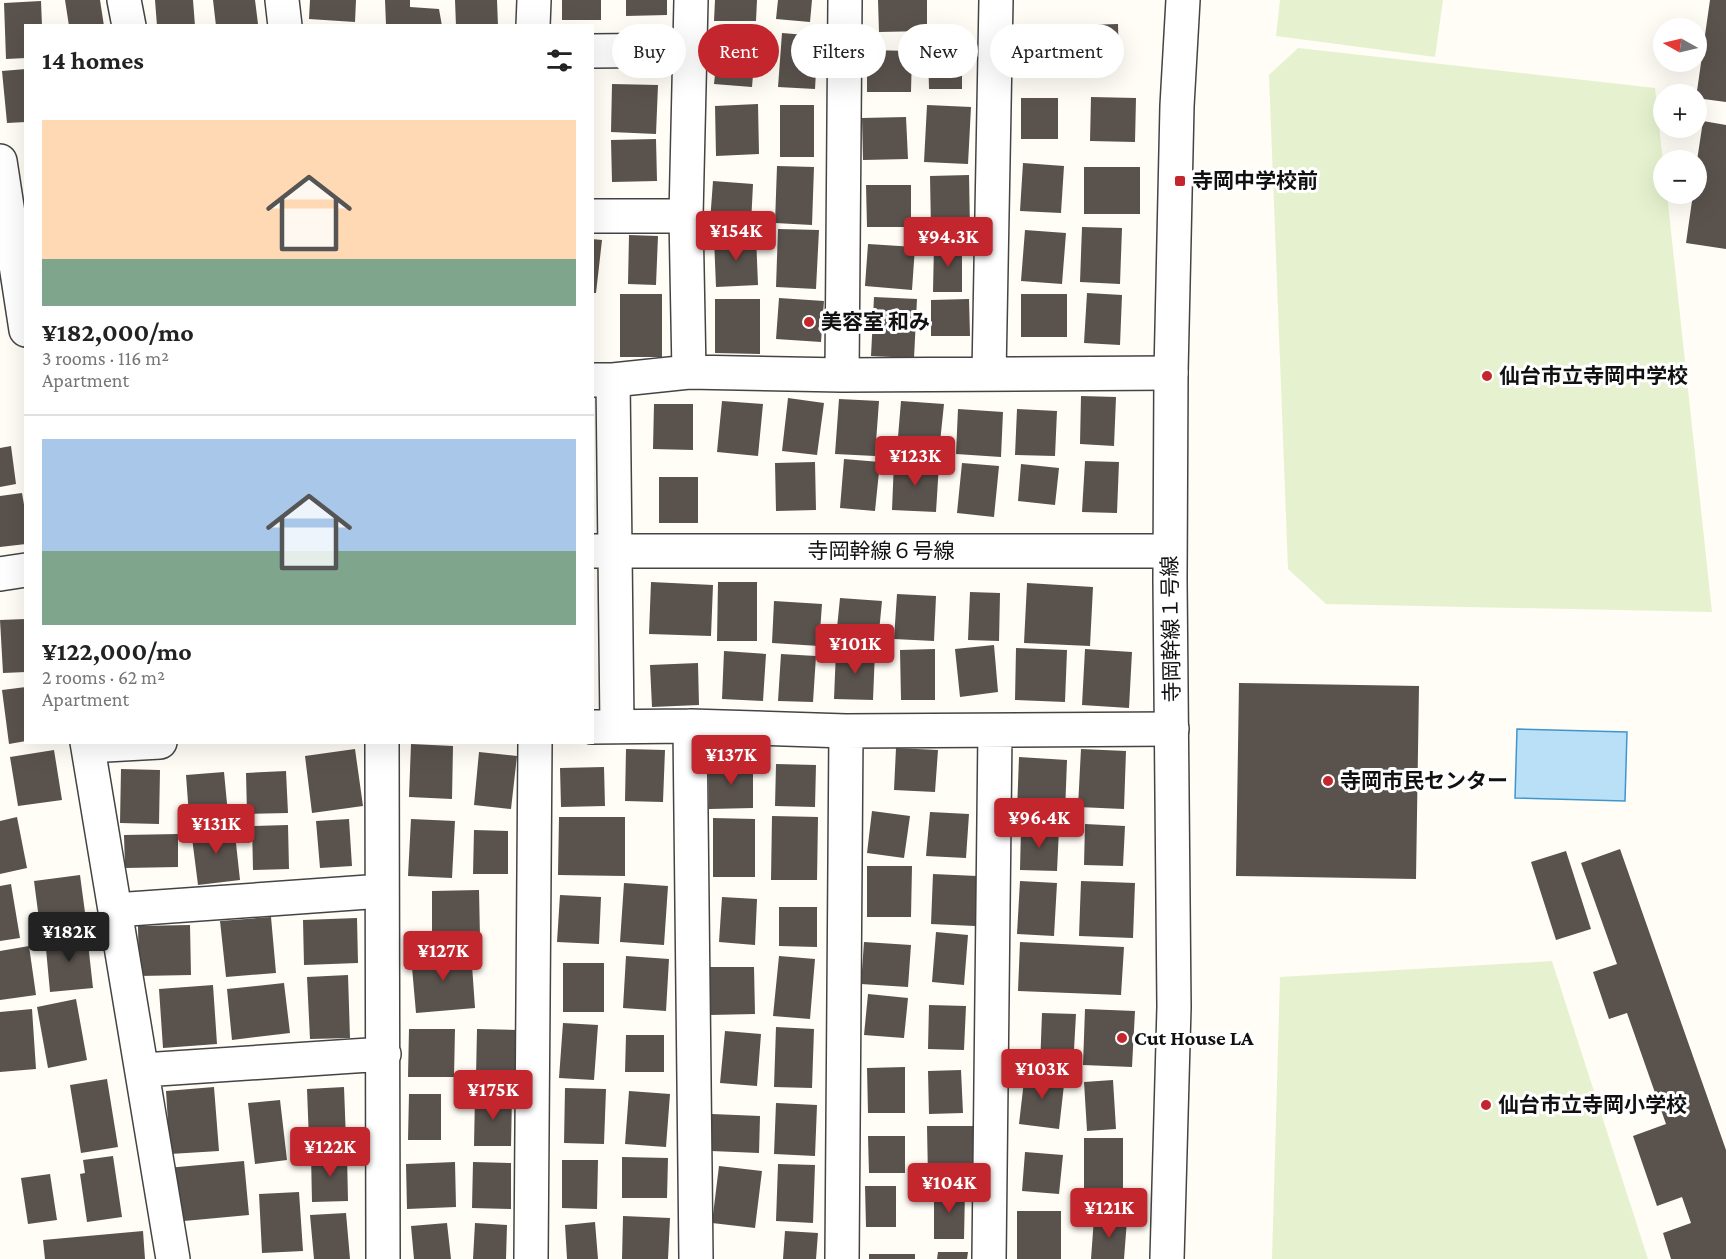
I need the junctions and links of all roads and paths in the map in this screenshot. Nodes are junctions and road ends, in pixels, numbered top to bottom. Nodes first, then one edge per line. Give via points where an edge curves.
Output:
1 (124, 0) edge
2 (282, 0) edge
3 (534, 0) edge
4 (691, 0) edge
5 (844, 0) edge
6 (996, 0) edge
7 (1183, 0) edge
8 (129, 24) edge
9 (285, 24) edge
10 (533, 24) edge
11 (691, 50) junction
12 (594, 51) edge
13 (0, 161) edge
14 (594, 216) edge
15 (686, 216) junction
16 (24, 317) edge
17 (689, 372) junction
18 (1171, 373) junction
19 (989, 374) junction
20 (842, 375) junction
21 (603, 380) edge
22 (603, 551) edge
23 (1170, 551) junction
24 (24, 570) edge
25 (0, 574) edge
26 (605, 726) edge
27 (690, 726) junction
28 (1172, 729) junction
29 (846, 731) junction
30 (995, 731) junction
31 (87, 744) edge
32 (382, 744) edge
33 (535, 744) edge
34 (382, 891) junction
35 (115, 910) junction
36 (384, 1054) junction
37 (143, 1070) junction
38 (173, 1259) edge
39 (383, 1259) edge
40 (531, 1259) edge
41 (696, 1259) edge
42 (842, 1259) edge
43 (989, 1259) edge
44 (1167, 1259) edge

1 - 8 street
2 - 9 street
3 - 10 street
4 - 11 street
5 - 20 street
6 - 19 street
7 - 18 street, 寺岡幹線１号線
11 - 12 street
11 - 15 street
13 - 16 street
14 - 15 street
15 - 17 street
17 - 20 street
17 - 21 street
18 - 19 street
18 - 23 street, 寺岡幹線１号線
19 - 20 street
21 - 22 street
22 - 23 street, 寺岡幹線６号線
22 - 26 street
23 - 28 street, 寺岡幹線１号線
24 - 25 street
26 - 27 street
27 - 29 street
27 - 41 street
28 - 30 street
28 - 44 street, 寺岡幹線１号線 via 1174,1007
29 - 30 street
29 - 42 street
30 - 43 street
31 - 35 street
32 - 34 street
33 - 40 street
34 - 35 street
34 - 36 street
35 - 37 street
36 - 37 street
36 - 39 street
37 - 38 street

